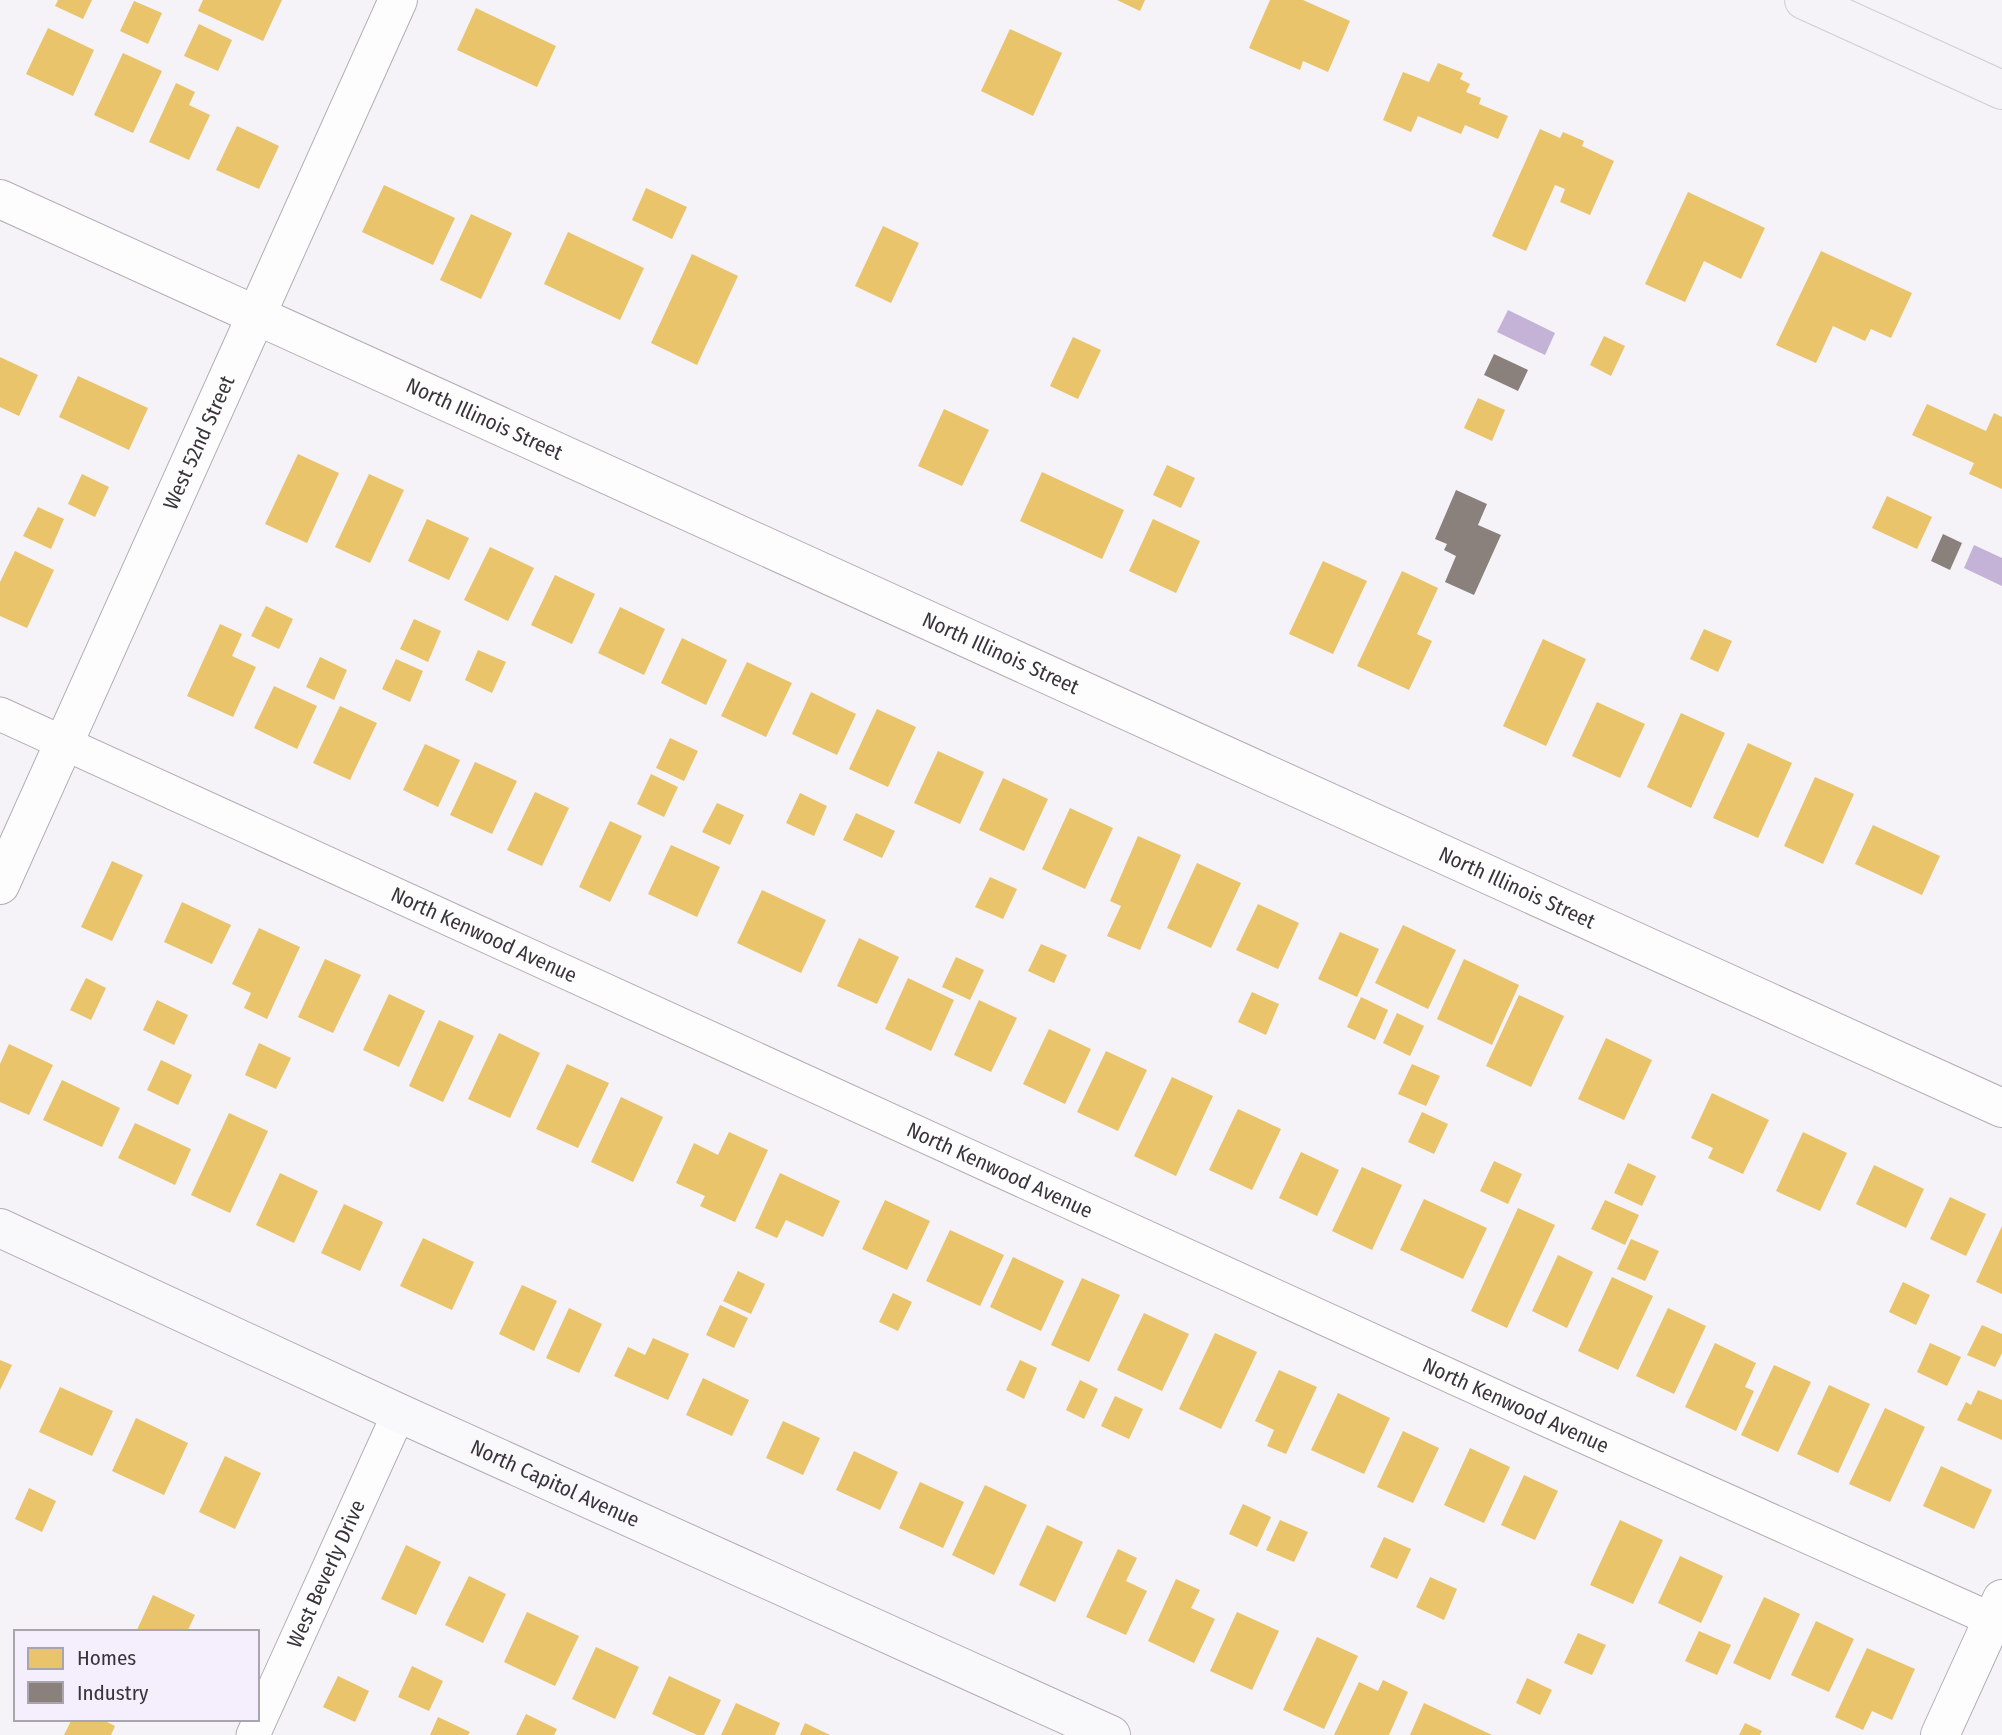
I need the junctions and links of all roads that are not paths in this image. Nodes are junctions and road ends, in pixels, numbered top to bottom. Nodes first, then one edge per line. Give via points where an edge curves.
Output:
1 (398, 0) edge
2 (1804, 0) edge
3 (2002, 90) edge
4 (0, 199) edge
5 (257, 316) junction
6 (0, 714) edge
7 (63, 743) junction
8 (0, 885) edge
9 (2002, 1108) edge
10 (0, 1228) edge
11 (399, 1413) junction
12 (1999, 1614) edge
13 (253, 1735) edge
14 (1111, 1735) edge
15 (1940, 1735) edge

1 - 5 street, West 52nd Street
2 - 3 main road
4 - 5 street, North Illinois Street
5 - 7 street, West 52nd Street
5 - 9 street, North Illinois Street
6 - 7 street, North Kenwood Avenue
7 - 8 street, West 52nd Street
7 - 12 street, North Kenwood Avenue via 1538,1416
10 - 11 main road, North Capitol Avenue
11 - 13 street, West Beverly Drive
11 - 14 main road, North Capitol Avenue
12 - 15 street

